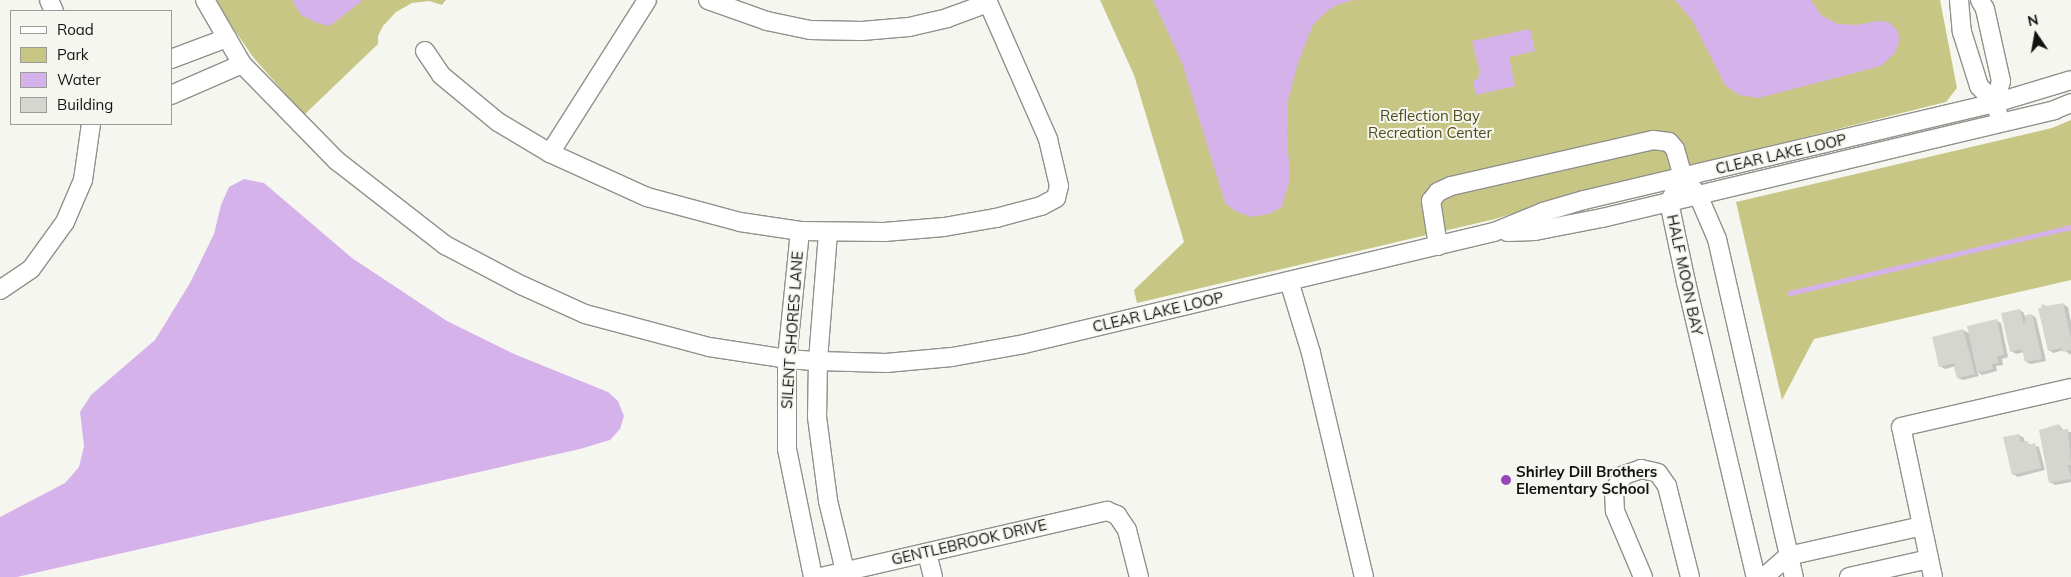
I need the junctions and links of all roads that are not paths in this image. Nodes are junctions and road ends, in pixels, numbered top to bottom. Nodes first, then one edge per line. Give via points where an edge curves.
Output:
1 (205, 0) edge
2 (647, 0) edge
3 (708, 0) edge
4 (1959, 0) edge
5 (1980, 0) edge
6 (988, 2) edge
7 (228, 38) junction
8 (425, 51) dead end
9 (172, 59) edge
10 (242, 64) junction
11 (2071, 80) edge
12 (172, 95) edge
13 (1995, 103) junction
14 (2071, 103) edge
15 (2000, 122) junction
16 (91, 125) edge
17 (550, 154) junction
18 (1683, 177) junction
19 (1698, 195) junction
20 (1669, 202) junction
21 (800, 231) junction
22 (828, 232) junction
23 (1494, 232) junction
24 (1438, 246) junction
25 (1289, 281) junction
26 (0, 290) edge
27 (787, 359) junction
28 (818, 361) junction
29 (2071, 388) edge
30 (1922, 526) junction
31 (928, 552) junction
32 (1788, 556) junction
33 (1928, 559) junction
34 (845, 571) junction
35 (813, 577) edge
36 (821, 577) edge
37 (933, 577) edge
38 (1139, 577) edge
39 (1364, 577) edge
40 (1643, 577) edge
41 (1690, 577) edge
42 (1756, 577) edge
43 (1764, 577) edge
44 (1794, 577) edge
45 (1850, 577) edge
46 (1933, 577) edge

1 - 7 street
2 - 17 street
3 - 6 street via 767,21 802,28 862,31 909,27 947,18
4 - 13 street via 1962,32 1979,86
5 - 13 street via 1985,9 2001,80
6 - 22 street via 1048,139 1059,186 1056,198 1041,206 996,218 944,227
7 - 9 street
7 - 10 street
8 - 17 street via 441,75 458,90 498,122
10 - 12 street
10 - 27 street, CLEAR LAKE LOOP via 337,161 392,206 446,245 521,286 585,314 709,347
11 - 13 street, CLEAR LAKE LOOP
13 - 15 street
13 - 18 street, CLEAR LAKE LOOP
14 - 15 street, CLEAR LAKE LOOP
15 - 19 street, CLEAR LAKE LOOP
16 - 26 street via 83,180 65,222 31,269
17 - 21 street via 647,198 740,222
18 - 19 street
18 - 20 street, HALF MOON BAY
18 - 23 street, CLEAR LAKE LOOP via 1543,212
18 - 24 street via 1675,149 1669,142 1661,140 1451,186 1438,192 1431,201
19 - 20 street, CLEAR LAKE LOOP
19 - 32 street via 1717,239
20 - 23 street, CLEAR LAKE LOOP via 1535,231
20 - 42 street, HALF MOON BAY
21 - 22 street
21 - 27 street, SILENT SHORES LANE
22 - 28 street, SILENT SHORES LANE
23 - 24 street, CLEAR LAKE LOOP
24 - 25 street, CLEAR LAKE LOOP
25 - 28 street, CLEAR LAKE LOOP via 1024,344 952,357 886,363
25 - 39 street via 1307,339
27 - 28 street, CLEAR LAKE LOOP
27 - 35 street, SILENT SHORES LANE via 786,449
28 - 34 street, SILENT SHORES LANE via 817,417 828,501
29 - 30 street via 1900,427
30 - 32 street
30 - 33 street
31 - 34 street, GENTLEBROOK DRIVE
31 - 37 street
31 - 38 street, GENTLEBROOK DRIVE via 1108,511 1117,515 1128,530
32 - 43 street
32 - 44 street
33 - 45 street
33 - 46 street
34 - 36 street, GENTLEBROOK DRIVE
40 - 41 street via 1615,511 1614,490 1624,476 1641,469 1658,473 1667,486

